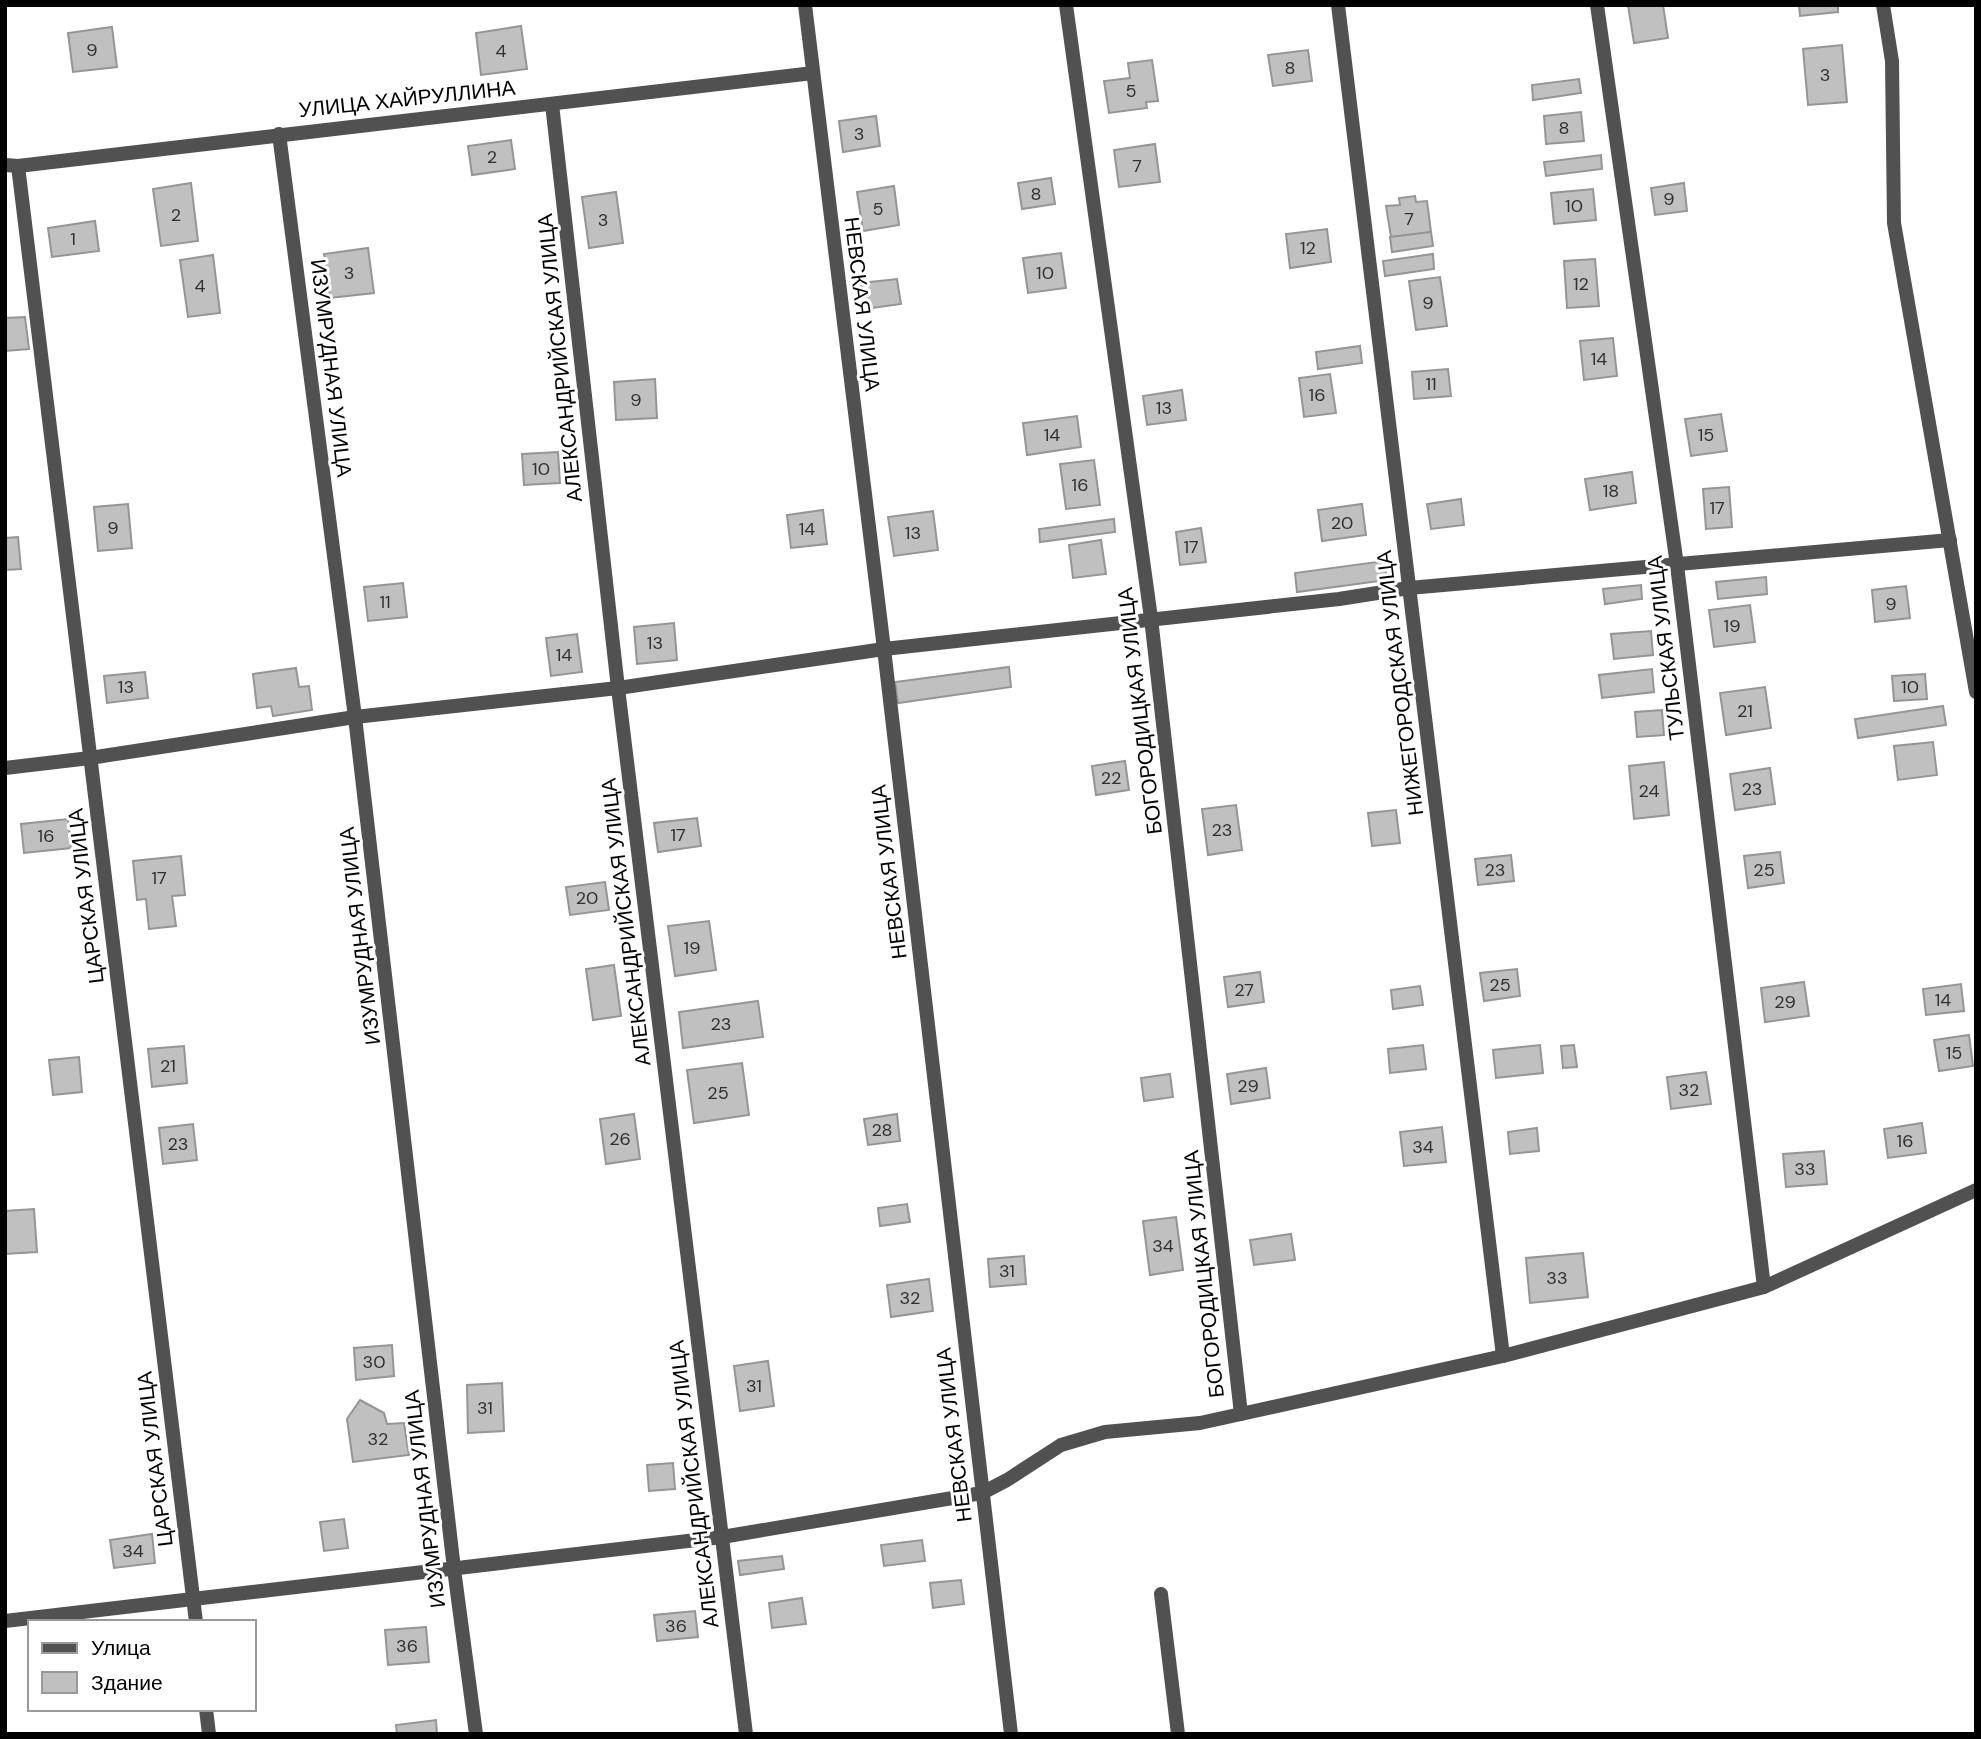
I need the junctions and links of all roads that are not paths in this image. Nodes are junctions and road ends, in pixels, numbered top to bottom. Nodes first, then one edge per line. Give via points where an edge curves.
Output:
1 (805, 5) edge
2 (1066, 5) edge
3 (1338, 5) edge
4 (1597, 5) edge
5 (1883, 5) edge
6 (813, 73) junction
7 (552, 104) junction
8 (279, 134) junction
9 (11, 165) edge
10 (1950, 540) junction
11 (1677, 565) junction
12 (1409, 588) junction
13 (1151, 618) junction
14 (884, 649) junction
15 (618, 688) junction
16 (1976, 692) edge
17 (355, 717) junction
18 (90, 758) junction
19 (5, 768) edge
20 (1976, 1190) edge
21 (1764, 1287) junction
22 (1503, 1356) junction
23 (1241, 1414) junction
24 (982, 1493) junction
25 (722, 1537) junction
26 (454, 1569) junction
27 (1161, 1594) dead end
28 (193, 1600) junction
29 (196, 1620) edge
30 (5, 1621) edge
31 (206, 1711) edge
32 (209, 1734) edge
33 (476, 1734) edge
34 (746, 1734) edge
35 (1011, 1734) edge
36 (1178, 1734) edge

1 - 6 street, НЕВСКАЯ УЛИЦА
2 - 13 street, БОГОРОДИЦКАЯ УЛИЦА
3 - 12 street, НИЖЕГОРОДСКАЯ УЛИЦА
4 - 11 street, ТУЛЬСКАЯ УЛИЦА
5 - 10 street via 1892,61 1894,223
6 - 7 street, УЛИЦА ХАЙРУЛЛИНА
6 - 14 street, НЕВСКАЯ УЛИЦА
7 - 8 street, УЛИЦА ХАЙРУЛЛИНА
7 - 15 street, АЛЕКСАНДРИЙСКАЯ УЛИЦА
8 - 9 street, УЛИЦА ХАЙРУЛЛИНА
8 - 17 street, ИЗУМРУДНАЯ УЛИЦА
9 - 18 street, ЦАРСКАЯ УЛИЦА
10 - 11 street
10 - 16 street
11 - 12 street
11 - 21 street, ТУЛЬСКАЯ УЛИЦА
12 - 13 street
12 - 22 street, НИЖЕГОРОДСКАЯ УЛИЦА
13 - 14 street
13 - 23 street, БОГОРОДИЦКАЯ УЛИЦА
14 - 15 street
14 - 24 street, НЕВСКАЯ УЛИЦА
15 - 17 street
15 - 25 street, АЛЕКСАНДРИЙСКАЯ УЛИЦА
17 - 18 street
17 - 26 street, ИЗУМРУДНАЯ УЛИЦА
18 - 19 street
18 - 28 street, ЦАРСКАЯ УЛИЦА
20 - 21 street
21 - 22 street
22 - 23 street
23 - 24 street via 1083,1438 1061,1445
24 - 25 street
24 - 35 street, НЕВСКАЯ УЛИЦА
25 - 26 street
25 - 34 street, АЛЕКСАНДРИЙСКАЯ УЛИЦА
26 - 28 street
26 - 33 street, ИЗУМРУДНАЯ УЛИЦА
27 - 36 street
28 - 29 street, ЦАРСКАЯ УЛИЦА
28 - 30 street
31 - 32 street

